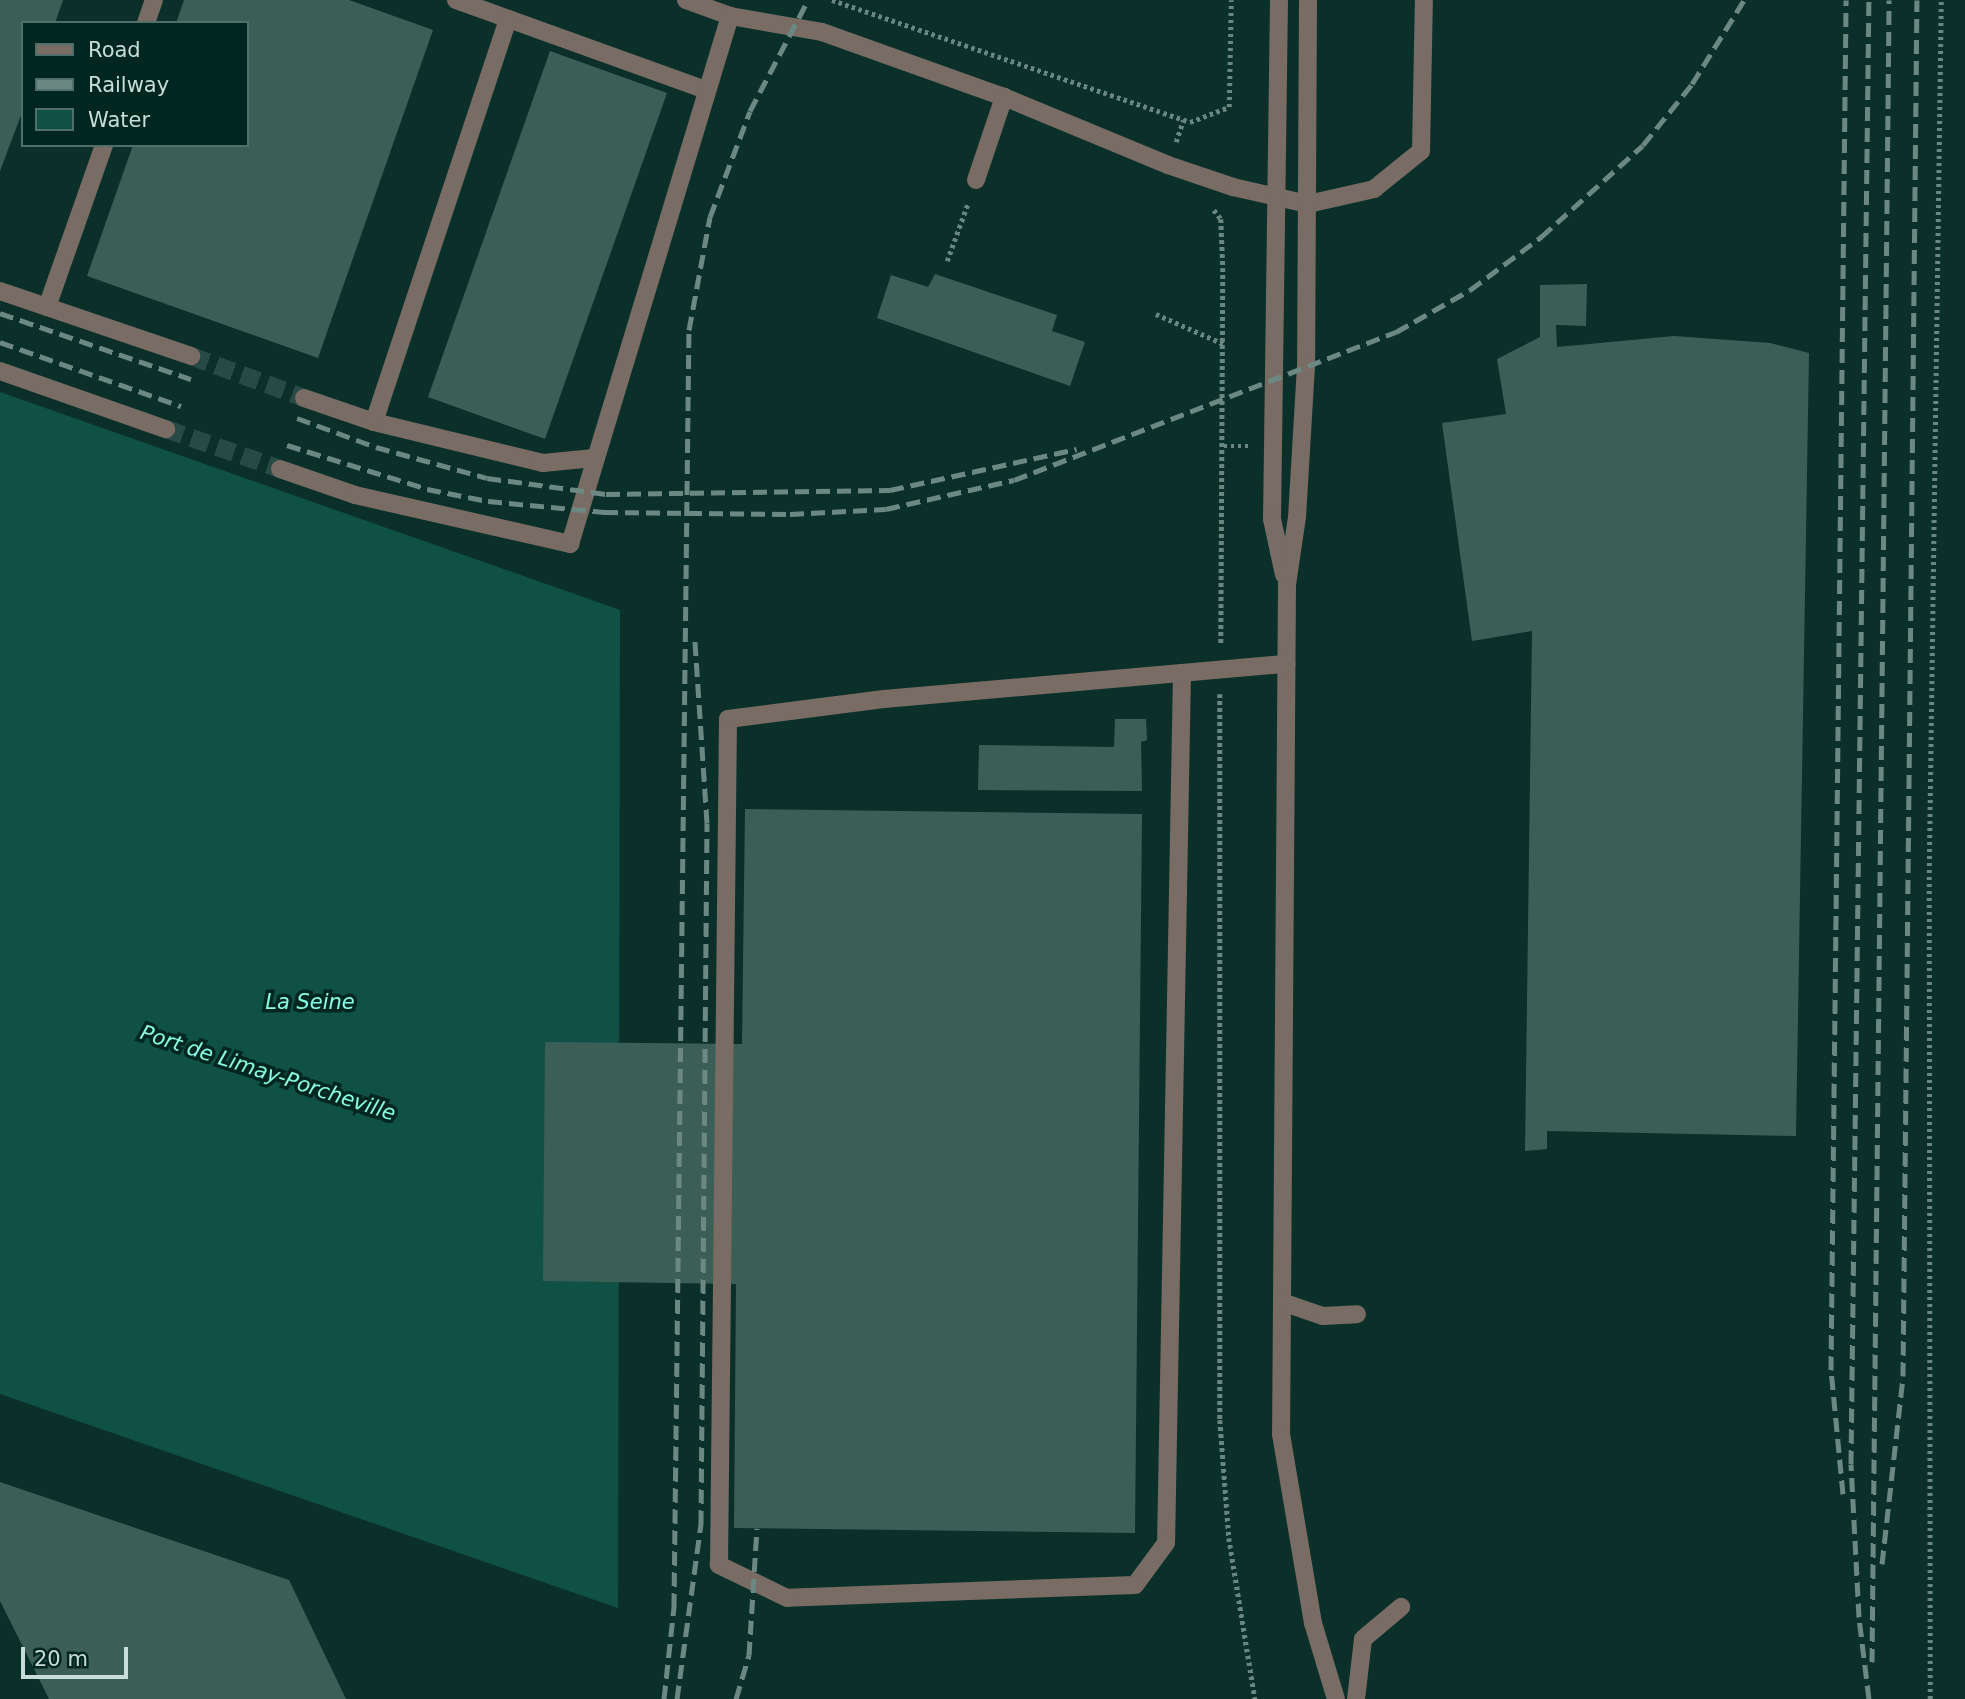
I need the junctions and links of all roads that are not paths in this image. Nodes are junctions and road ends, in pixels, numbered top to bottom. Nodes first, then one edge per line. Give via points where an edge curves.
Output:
1 (154, 0) edge
2 (456, 0) edge
3 (686, 0) edge
4 (1279, 0) edge
5 (1308, 0) edge
6 (1424, 0) edge
7 (730, 16) junction
8 (508, 19) junction
9 (147, 21) edge
10 (706, 90) junction
11 (1004, 97) junction
12 (103, 147) edge
13 (976, 180) road end
14 (1274, 196) junction
15 (1308, 204) junction
16 (0, 291) edge
17 (47, 307) junction
18 (191, 356) tunnel mouth
19 (0, 371) edge
20 (304, 398) tunnel mouth
21 (374, 422) junction
22 (166, 429) tunnel mouth
23 (594, 458) junction
24 (280, 469) tunnel mouth
25 (1286, 585) junction
26 (1286, 664) junction
27 (1182, 673) junction
28 (1282, 1301) junction
29 (1357, 1314) dead end
30 (1401, 1607) dead end
31 (1336, 1699) edge
32 (1356, 1699) edge

1 - 9 street
2 - 8 street
3 - 7 street
4 - 14 street
5 - 15 street
6 - 15 street via 1421,150 1374,188
7 - 10 street
7 - 11 street via 822,32
8 - 10 street
8 - 21 street
10 - 23 street
11 - 13 street
11 - 14 street via 1168,165
12 - 17 street
14 - 15 street
14 - 25 street via 1277,377 1272,519
15 - 25 street via 1302,446
16 - 17 street
17 - 18 street
19 - 22 street
20 - 21 street
21 - 23 street via 544,463
23 - 24 street via 570,544 355,495
25 - 26 street
26 - 27 street
26 - 28 street
27 - 27 street via 884,699 728,719 719,1565 787,1598 1135,1585 1166,1543
28 - 29 street via 1324,1316
28 - 31 street via 1281,1434 1313,1623
30 - 32 street via 1363,1639

